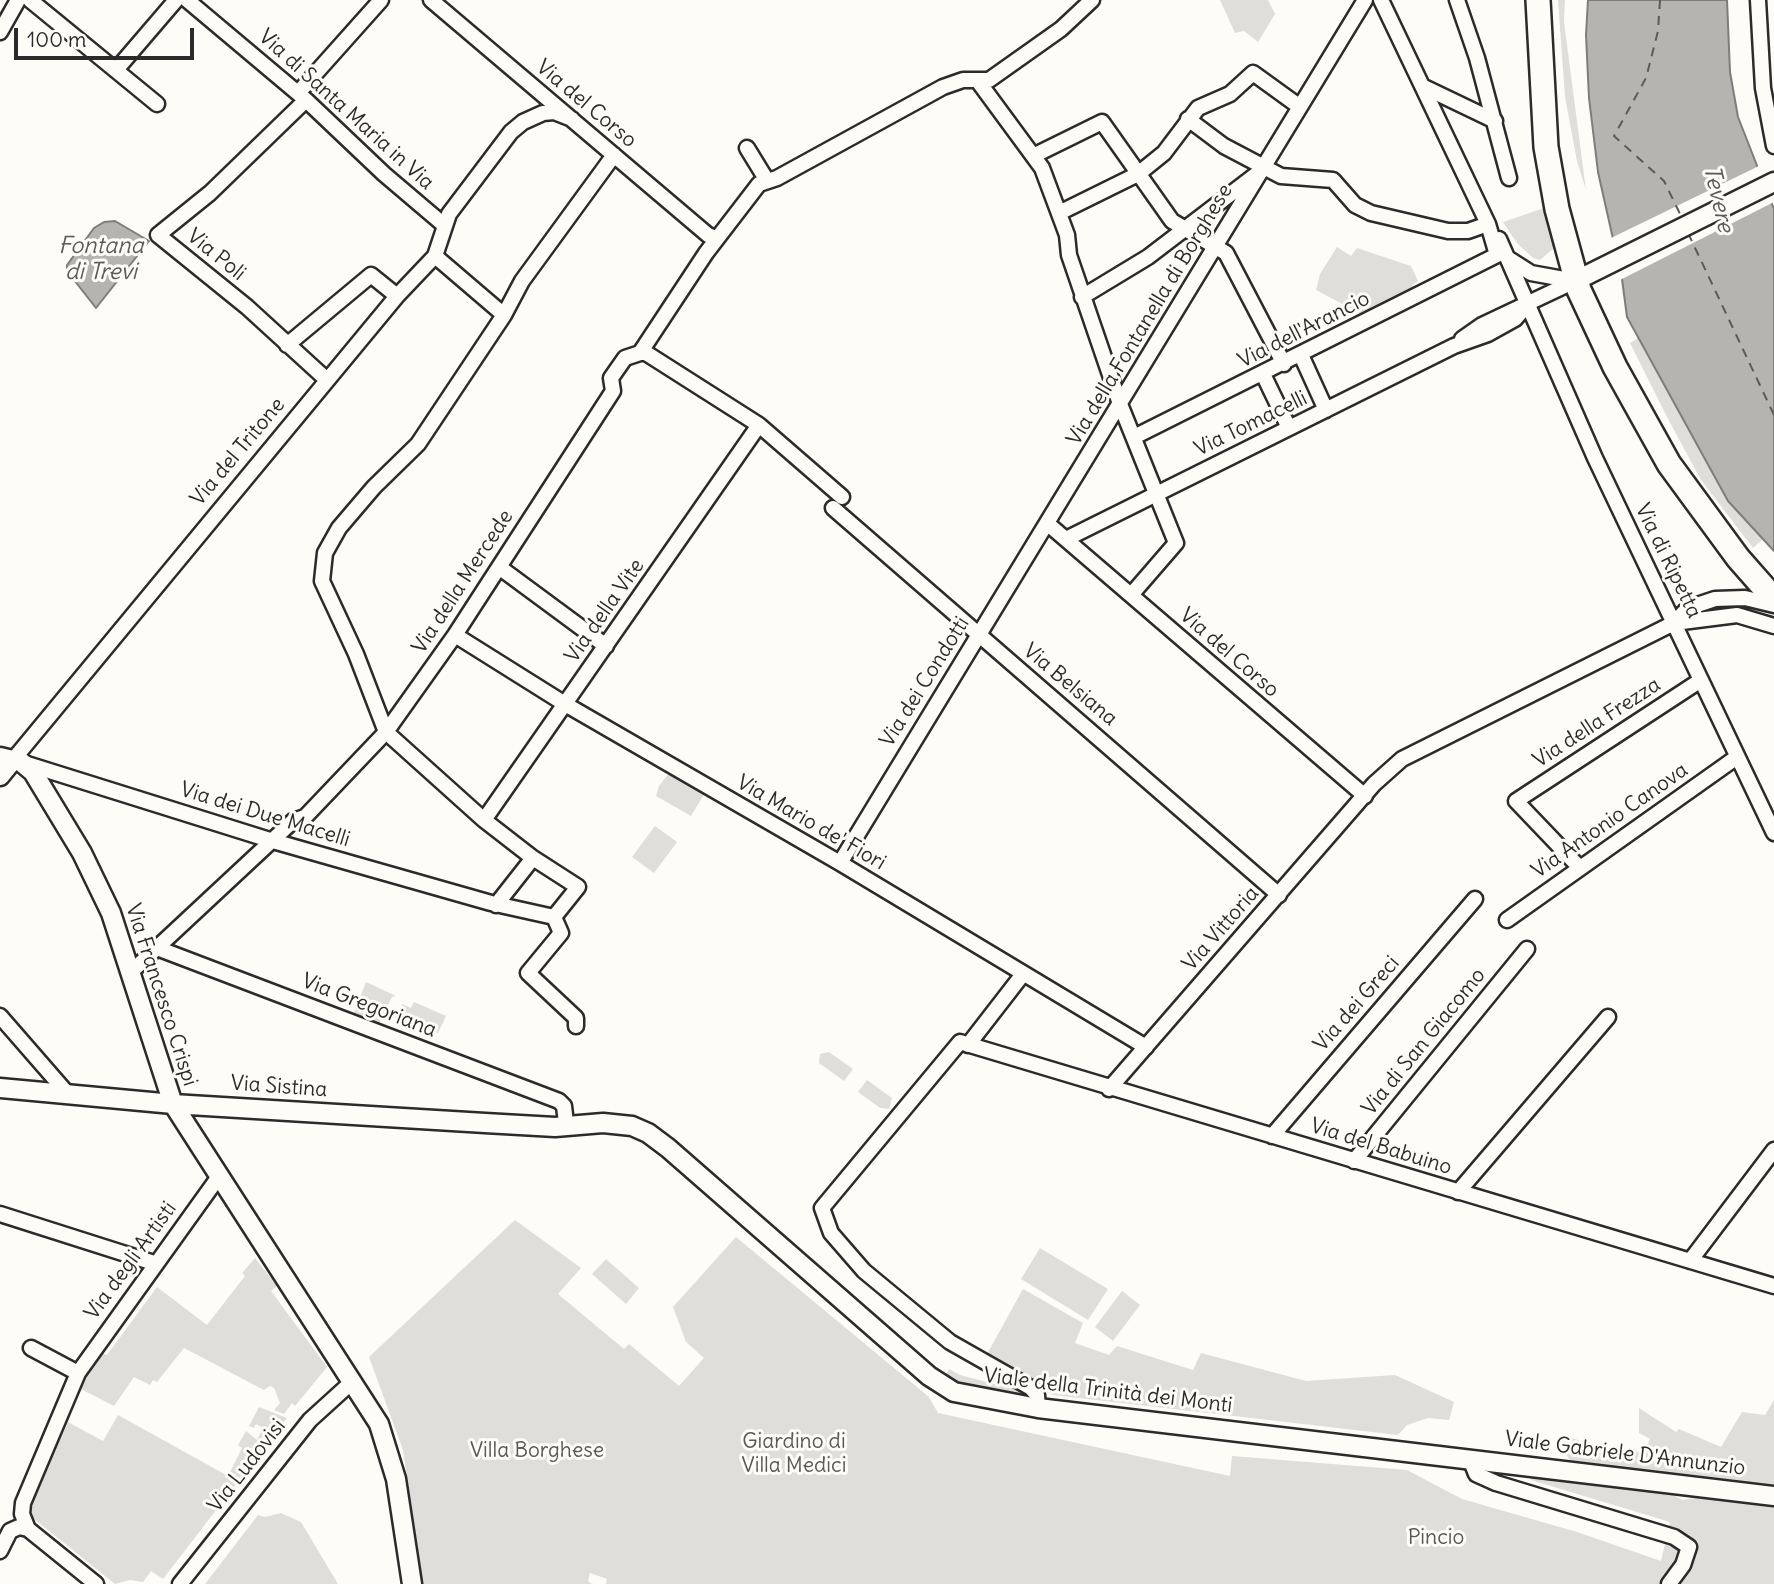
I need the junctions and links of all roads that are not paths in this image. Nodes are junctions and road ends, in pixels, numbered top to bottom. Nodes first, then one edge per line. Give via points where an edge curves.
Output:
1 (18, 0) edge
2 (30, 0) edge
3 (176, 0) edge
4 (187, 0) edge
5 (381, 0) edge
6 (431, 0) edge
7 (1092, 0) edge
8 (1365, 0) edge
9 (1381, 0) edge
10 (1457, 0) edge
11 (1538, 0) edge
12 (1758, 0) edge
13 (0, 32) edge
14 (116, 69) junction
15 (978, 81) junction
16 (1422, 86) junction
17 (302, 96) junction
18 (157, 104) dead end
19 (1299, 109) junction
20 (572, 119) junction
21 (1188, 119) junction
22 (1495, 121) junction
23 (1774, 146) edge
24 (747, 148) dead end
25 (614, 155) junction
26 (1035, 155) junction
27 (1264, 168) junction
28 (1138, 174) junction
29 (1509, 178) dead end
30 (765, 179) junction
31 (1772, 183) edge
32 (1059, 213) junction
33 (1488, 224) junction
34 (444, 225) junction
35 (1182, 229) junction
36 (716, 238) junction
37 (1215, 248) junction
38 (435, 256) junction
39 (1507, 258) junction
40 (1575, 281) junction
41 (397, 296) junction
42 (1082, 297) junction
43 (1527, 305) junction
44 (504, 315) junction
45 (287, 345) junction
46 (640, 353) junction
47 (1301, 355) junction
48 (1284, 364) junction
49 (1264, 374) junction
50 (327, 380) junction
51 (1120, 404) junction
52 (1326, 410) junction
53 (759, 425) junction
54 (1289, 428) junction
55 (1134, 437) junction
56 (1157, 494) junction
57 (1048, 524) junction
58 (1066, 539) junction
59 (499, 567) junction
60 (1131, 595) junction
61 (1774, 600) edge
62 (1774, 605) edge
63 (1674, 623) junction
64 (1774, 626) edge
65 (979, 634) junction
66 (455, 635) junction
67 (606, 646) junction
68 (1701, 680) junction
69 (565, 704) junction
70 (386, 732) junction
71 (1737, 757) junction
72 (11, 760) edge
73 (0, 776) edge
74 (1365, 796) junction
75 (484, 820) junction
76 (1774, 833) edge
77 (273, 841) junction
78 (533, 858) junction
79 (840, 863) junction
80 (1580, 867) junction
81 (1279, 895) junction
82 (1475, 899) dead end
83 (496, 905) junction
84 (554, 917) junction
85 (1507, 920) dead end
86 (157, 948) junction
87 (1527, 949) dead end
88 (131, 972) junction
89 (1023, 974) junction
90 (0, 1016) edge
91 (1608, 1017) dead end
92 (576, 1026) dead end
93 (972, 1046) junction
94 (1146, 1047) junction
95 (0, 1088) edge
96 (1109, 1089) junction
97 (67, 1093) junction
98 (173, 1104) junction
99 (562, 1119) junction
100 (1272, 1136) junction
101 (1774, 1150) edge
102 (1354, 1161) junction
103 (695, 1172) joint
104 (220, 1175) junction
105 (1458, 1192) junction
106 (0, 1214) edge
107 (1689, 1261) junction
108 (154, 1264) junction
109 (1774, 1286) edge
110 (32, 1348) dead end
111 (78, 1373) junction
112 (353, 1381) junction
113 (1038, 1408) junction
114 (1470, 1459) junction
115 (1774, 1496) edge
116 (28, 1529) junction
117 (0, 1551) edge
118 (96, 1584) edge
119 (180, 1584) edge
120 (412, 1584) edge
121 (1670, 1584) edge

1 - 13 street
2 - 14 street
3 - 14 street
4 - 17 street, Via di Santa Maria in Via
5 - 17 street
6 - 20 street, Via del Corso
7 - 15 street via 1019,59 989,80
8 - 19 street, Via della Fontanella di Borghese
9 - 16 street
10 - 22 street
11 - 40 main road via 1546,147
12 - 23 street via 1763,88
14 - 18 street
15 - 26 street
15 - 30 street via 963,80 943,87 777,177
16 - 22 street
16 - 33 street
17 - 34 street, Via di Santa Maria in Via
17 - 45 street, Via Poli via 196,206 158,235
19 - 21 street via 1253,73 1230,94 1198,108
19 - 27 street, Via della Fontanella di Borghese
20 - 25 street, Via del Corso
20 - 34 street via 548,113 519,124
21 - 27 street
21 - 28 street via 1164,153
22 - 29 street
24 - 30 street
25 - 36 street, Via del Corso
25 - 44 street via 522,281
26 - 28 street via 1102,122
26 - 32 street
27 - 33 street via 1294,180 1330,179 1352,202 1371,213 1448,231
27 - 35 street
27 - 37 street, Via della Fontanella di Borghese
28 - 32 street
28 - 35 street
30 - 36 street
31 - 40 street
32 - 42 street
33 - 39 street, Via di Ripetta
33 - 47 street, Via dell'Arancio via 1497,252 1492,259
34 - 38 street, Via del Tritone
35 - 37 street
35 - 42 street via 1148,257
36 - 46 street
37 - 48 street via 1226,253
37 - 51 street, Via della Fontanella di Borghese
38 - 41 street, Via del Tritone
38 - 44 street
39 - 40 street via 1531,274
39 - 43 street, Via di Ripetta
40 - 43 street, Via Tomacelli
40 - 61 main road via 1615,368 1669,464
41 - 45 street via 371,275
41 - 50 street, Via del Tritone
42 - 51 street
43 - 52 street, Via Tomacelli via 1508,323
43 - 63 street, Via di Ripetta
44 - 70 street via 418,444 374,487 328,546 322,581
45 - 50 street, Via Poli
46 - 53 street, Via Belsiana
46 - 59 street, Via della Mercede via 625,358 611,378 613,391
47 - 48 street, Via dell'Arancio
47 - 52 street
48 - 49 street, Via dell'Arancio
49 - 54 street
49 - 55 street, Via dell'Arancio
50 - 72 street, Via del Tritone
51 - 55 street
51 - 57 street, Via della Fontanella di Borghese
52 - 54 street, Via Tomacelli
53 - 65 street, Via Belsiana
53 - 67 street, Via della Vite
54 - 56 street, Via Tomacelli
55 - 56 street
56 - 58 street, Via Tomacelli
56 - 60 street via 1176,543
57 - 58 street, Via del Corso
57 - 65 street, Via dei Condotti
58 - 60 street, Via del Corso
59 - 66 street, Via della Mercede
59 - 67 street
60 - 74 street, Via del Corso
62 - 63 street via 1745,598 1715,599 1688,608
63 - 64 street via 1737,615
63 - 68 street, Via di Ripetta
63 - 74 street, Via Vittoria via 1402,759 1381,775
65 - 79 street, Via dei Condotti
65 - 81 street, Via Belsiana
66 - 69 street, Via Mario de' Fiori
66 - 70 street, Via della Mercede
67 - 69 street, Via della Vite
68 - 71 street, Via di Ripetta
68 - 80 street, Via della Frezza via 1516,802
69 - 75 street, Via della Vite
69 - 79 street, Via Mario de' Fiori
70 - 75 street
70 - 77 street, Via della Mercede via 305,817 293,821
71 - 76 street, Via di Ripetta
71 - 80 street, Via Antonio Canova
72 - 73 street
72 - 77 street, Via dei Due Macelli
72 - 88 street, Via Francesco Crispi via 42,784 96,879
74 - 81 street, Via Vittoria
75 - 78 street
77 - 83 street, Via dei Due Macelli
77 - 86 street, Via della Mercede
78 - 83 street
78 - 84 street via 578,887
79 - 89 street, Via Mario de' Fiori
80 - 85 street, Via Antonio Canova
81 - 94 street, Via Vittoria
82 - 100 street, Via dei Greci
83 - 84 street, Via dei Due Macelli
84 - 92 street via 561,933 528,973 576,1018
86 - 88 street, Via della Mercede
86 - 99 street, Via Gregoriana via 559,1101
87 - 102 street, Via di San Giacomo
88 - 98 street, Via Francesco Crispi
89 - 93 street
89 - 94 street, Via Mario de' Fiori
90 - 97 street
91 - 105 street
93 - 96 street, Via del Babuino
93 - 113 street via 960,1042 822,1208 831,1233 864,1271 960,1349 1033,1390
94 - 96 street, Via Vittoria
95 - 97 street, Via Sistina
96 - 100 street, Via del Babuino
97 - 98 street, Via Sistina
98 - 99 street, Via Sistina
98 - 104 street, Via Francesco Crispi
99 - 103 street, Via Sistina via 632,1126 654,1137
100 - 102 street, Via del Babuino
101 - 107 street
102 - 105 street, Via del Babuino
103 - 113 street, Viale della Trinità dei Monti via 938,1383 973,1397
104 - 108 street, Via degli Artisti
104 - 112 street, Via Francesco Crispi
105 - 107 street, Via del Babuino
106 - 108 street
107 - 109 street, Via del Babuino
108 - 111 street, Via degli Artisti
110 - 111 street
111 - 116 street, Via degli Artisti via 23,1503
112 - 119 street, Via Ludovisi via 310,1420
112 - 120 street, Via Francesco Crispi via 390,1451
113 - 114 street, Viale della Trinità dei Monti
114 - 115 street, Viale Gabriele D'Annunzio
114 - 121 street via 1473,1471 1486,1479 1669,1534 1689,1547
116 - 117 street via 10,1531
116 - 118 street

